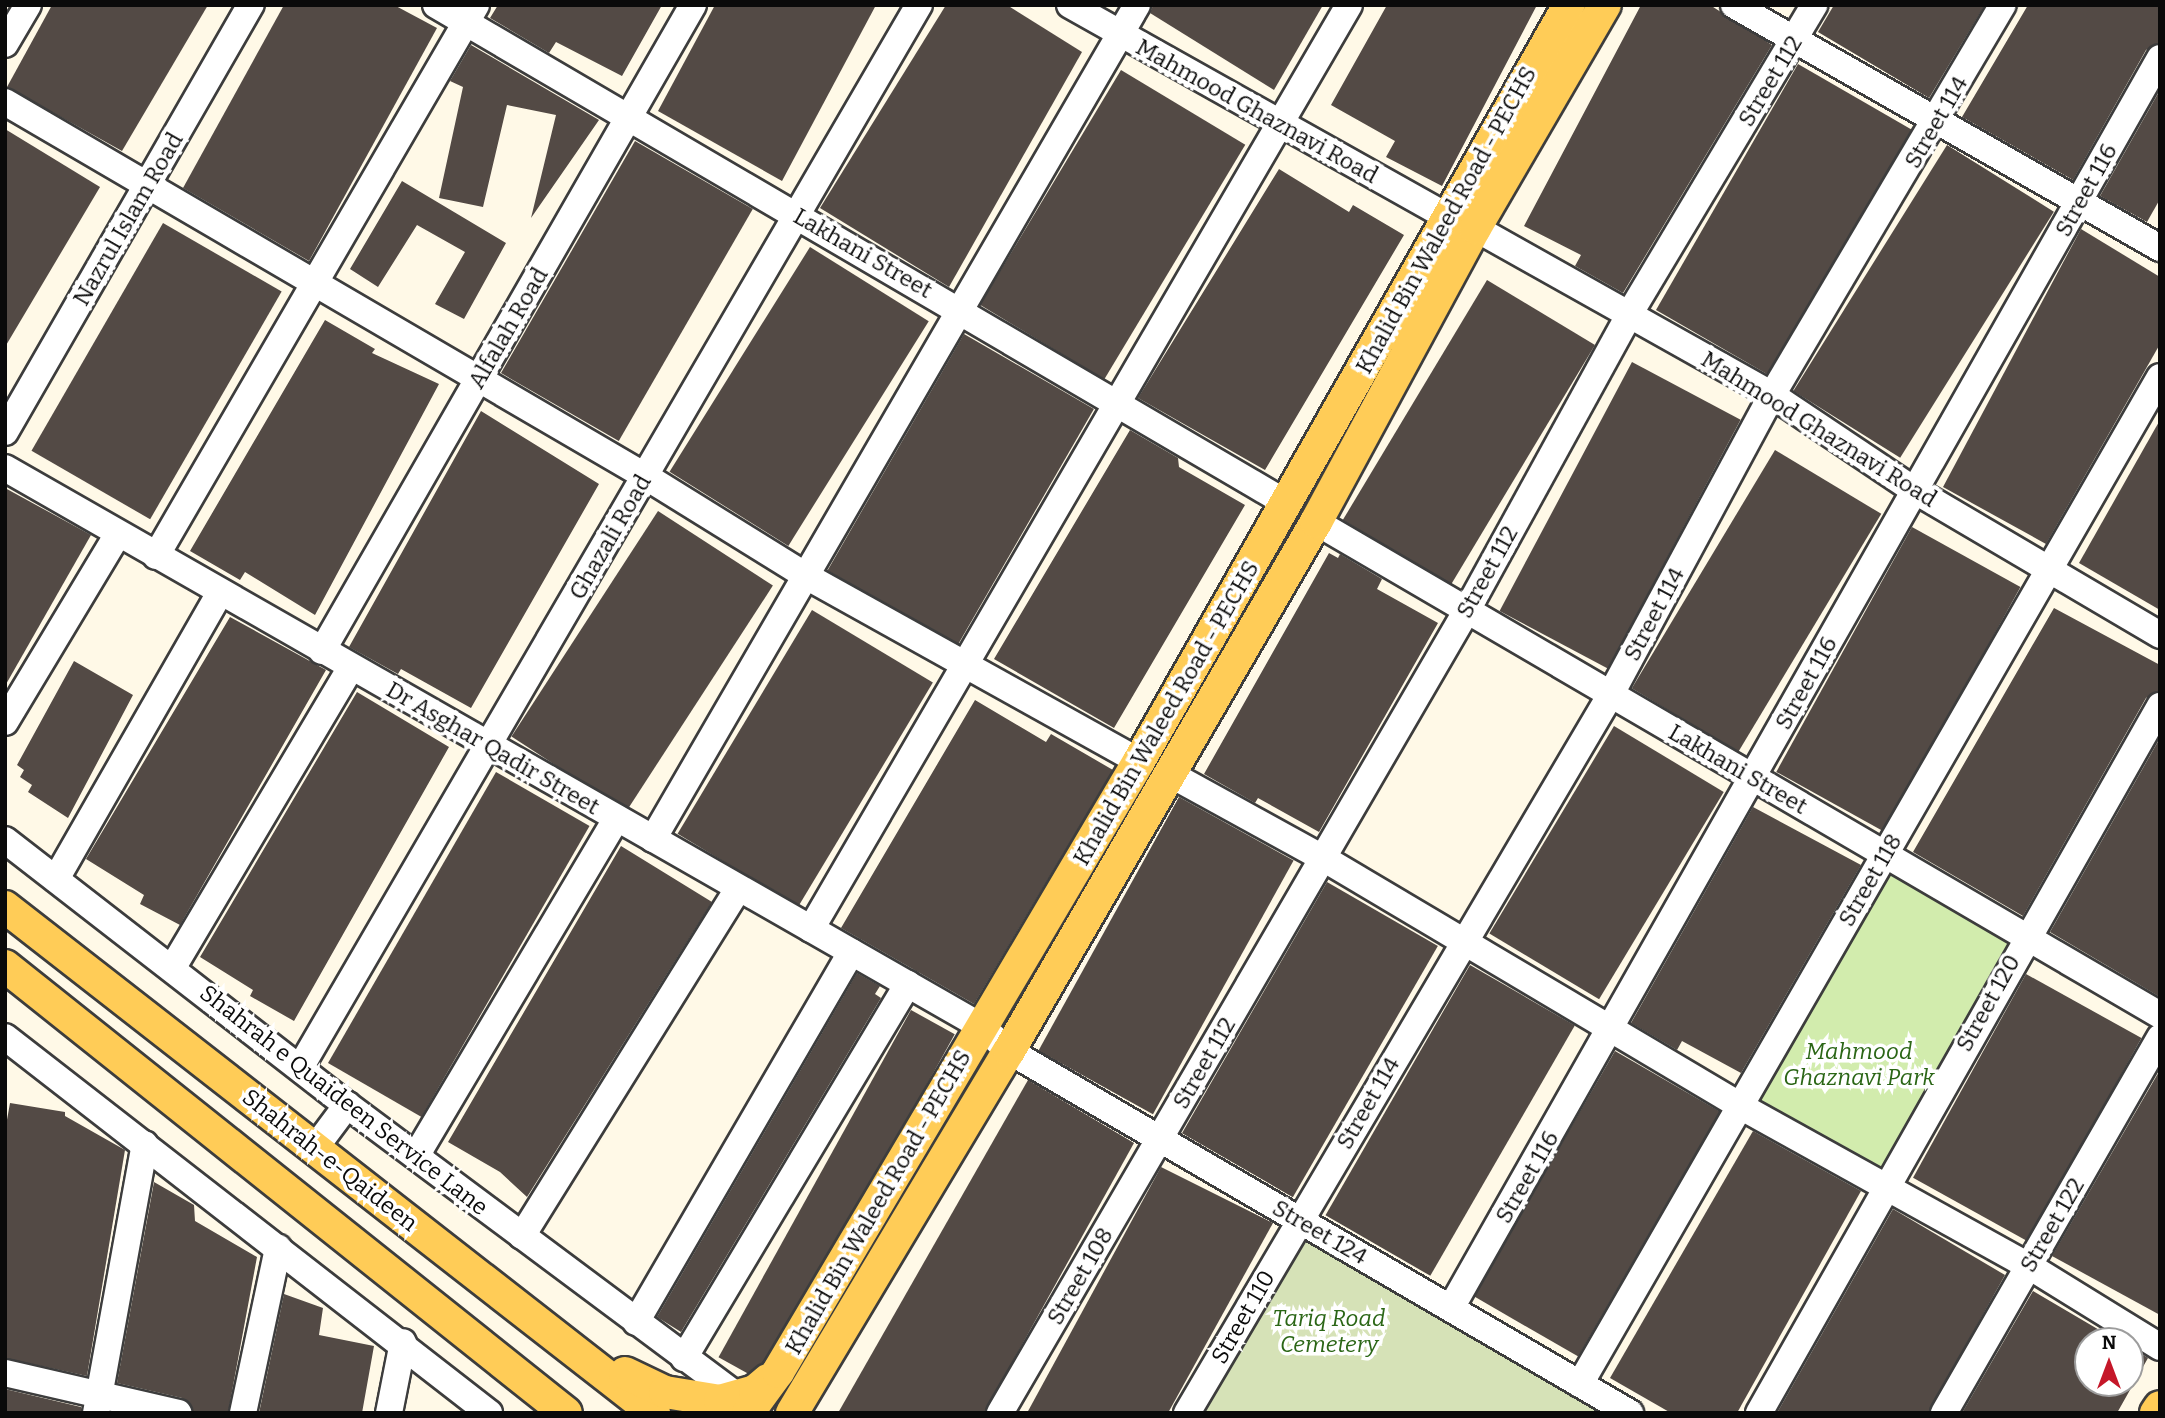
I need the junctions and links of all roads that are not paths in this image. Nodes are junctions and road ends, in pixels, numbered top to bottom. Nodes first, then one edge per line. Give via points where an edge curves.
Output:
1 (29, 5) edge
2 (251, 5) edge
3 (436, 5) edge
4 (693, 5) edge
5 (919, 5) edge
6 (1070, 5) edge
7 (1137, 5) edge
8 (1349, 5) edge
9 (1569, 5) edge
10 (1605, 5) edge
11 (1734, 5) edge
12 (1814, 5) edge
13 (2003, 5) edge
14 (471, 14) edge
15 (1121, 34) junction
16 (1795, 39) junction
17 (5, 44) edge
18 (2160, 58) edge
19 (5, 102) edge
20 (629, 117) junction
21 (1938, 120) junction
22 (1279, 126) junction
23 (148, 185) junction
24 (2080, 200) junction
25 (797, 215) junction
26 (1446, 216) junction
27 (1475, 228) junction
28 (2156, 238) edge
29 (314, 283) junction
30 (961, 310) junction
31 (1630, 313) junction
32 (2160, 377) edge
33 (478, 380) junction
34 (1772, 395) junction
35 (1118, 401) junction
36 (5, 432) edge
37 (5, 468) edge
38 (645, 476) junction
39 (1914, 490) junction
40 (1288, 504) junction
41 (1316, 522) junction
42 (118, 534) junction
43 (156, 556) junction
44 (2050, 572) junction
45 (806, 576) junction
46 (220, 593) junction
47 (1467, 610) junction
48 (2160, 635) edge
49 (322, 651) junction
50 (964, 666) junction
51 (351, 667) junction
52 (1611, 694) junction
53 (2160, 706) edge
54 (5, 722) edge
55 (488, 745) junction
56 (1139, 761) junction
57 (1170, 774) junction
58 (1753, 777) junction
59 (617, 818) junction
60 (653, 839) junction
61 (5, 840) edge
62 (1885, 854) junction
63 (1323, 858) junction
64 (57, 879) junction
65 (739, 888) junction
66 (5, 907) edge
67 (811, 929) junction
68 (2025, 936) junction
69 (1462, 941) junction
70 (851, 952) junction
71 (5, 967) edge
72 (173, 967) junction
73 (908, 984) junction
74 (2160, 1015) edge
75 (981, 1026) junction
76 (1612, 1029) junction
77 (5, 1037) edge
78 (2160, 1038) edge
79 (1009, 1051) junction
80 (300, 1068) junction
81 (347, 1105) junction
82 (1740, 1106) junction
83 (1160, 1139) junction
84 (145, 1144) junction
85 (314, 1148) junction
86 (416, 1156) junction
87 (1886, 1186) junction
88 (1300, 1220) junction
89 (522, 1236) junction
90 (278, 1248) junction
91 (2029, 1266) junction
92 (505, 1297) junction
93 (1451, 1308) junction
94 (636, 1322) junction
95 (403, 1342) junction
96 (2160, 1347) edge
97 (684, 1358) junction
98 (5, 1373) edge
99 (1580, 1384) junction
100 (98, 1403) edge
101 (802, 1404) edge
102 (744, 1405) edge
103 (2160, 1407) edge
104 (178, 1413) edge
105 (243, 1413) edge
106 (389, 1413) edge
107 (489, 1413) edge
108 (566, 1413) edge
109 (654, 1413) edge
110 (1000, 1413) edge
111 (1187, 1413) edge
112 (1630, 1413) edge
113 (1759, 1413) edge
114 (1944, 1413) edge
115 (2156, 1413) edge

1 - 17 street
2 - 23 street, Nazrul Islam Road
3 - 14 street, Lakhani Street
4 - 20 street, Alfalah Road
5 - 25 street, Ghazali Road
6 - 15 street, Mahmood Ghaznavi Road
7 - 15 street
8 - 22 street
9 - 26 main road, Khalid Bin Waleed Road - PECHS
10 - 27 main road, Khalid Bin Waleed Road - PECHS
11 - 16 street
12 - 16 street, Street 112
13 - 21 street, Street 114
14 - 20 street, Lakhani Street
14 - 29 street
15 - 22 street, Mahmood Ghaznavi Road
15 - 30 street
16 - 21 street
16 - 31 street, Street 112
18 - 24 street, Street 116
19 - 23 street
20 - 25 street, Lakhani Street
20 - 33 street, Alfalah Road
21 - 24 street
21 - 34 street, Street 114
22 - 26 street, Mahmood Ghaznavi Road
22 - 35 street
23 - 29 street
23 - 36 street, Nazrul Islam Road
24 - 28 street
24 - 39 street, Street 116
25 - 30 street, Lakhani Street
25 - 38 street, Ghazali Road
26 - 40 main road, Khalid Bin Waleed Road - PECHS
27 - 31 street, Mahmood Ghaznavi Road
27 - 41 main road, Khalid Bin Waleed Road - PECHS
29 - 33 street
29 - 43 street
30 - 35 street, Lakhani Street
30 - 45 street
31 - 34 street, Mahmood Ghaznavi Road
31 - 47 street, Street 112
32 - 44 street, Street 118
33 - 38 street
33 - 49 street, Alfalah Road
34 - 39 street, Mahmood Ghaznavi Road
34 - 52 street, Street 114
35 - 40 street, Lakhani Street
35 - 50 street
37 - 42 street, Dr Asghar Qadir Street
38 - 45 street
38 - 55 street, Ghazali Road
39 - 44 street, Mahmood Ghaznavi Road
39 - 58 street, Street 116
40 - 56 main road, Khalid Bin Waleed Road - PECHS
41 - 47 street, Lakhani Street
41 - 57 main road, Khalid Bin Waleed Road - PECHS
42 - 43 street, Dr Asghar Qadir Street
42 - 54 street
43 - 46 street, Dr Asghar Qadir Street
44 - 48 street, Mahmood Ghaznavi Road
44 - 62 street, Street 118
45 - 50 street
45 - 60 street
46 - 49 street, Dr Asghar Qadir Street
46 - 64 street
47 - 52 street, Lakhani Street
47 - 63 street, Street 112
49 - 51 street, Dr Asghar Qadir Street
50 - 56 street
50 - 67 street
51 - 55 street, Dr Asghar Qadir Street
51 - 72 street
52 - 58 street, Lakhani Street
52 - 69 street, Street 114
53 - 68 street, Street 120
55 - 59 street, Dr Asghar Qadir Street
55 - 80 street, Ghazali Road
56 - 75 main road, Khalid Bin Waleed Road - PECHS
57 - 63 street
57 - 79 main road, Khalid Bin Waleed Road - PECHS
58 - 62 street, Lakhani Street
58 - 76 street, Street 116
59 - 60 street, Dr Asghar Qadir Street
59 - 86 street
60 - 65 street, Dr Asghar Qadir Street
61 - 64 street, Shahrah e Quaideen Service Lane
62 - 68 street, Lakhani Street
62 - 82 street, Street 118
63 - 69 street
63 - 83 street, Street 112
64 - 72 street, Shahrah e Quaideen Service Lane
65 - 67 street, Dr Asghar Qadir Street
65 - 89 street
66 - 85 main road, Shahrah-e-Qaideen
67 - 70 street, Dr Asghar Qadir Street
68 - 74 street, Lakhani Street
68 - 87 street, Street 120
69 - 76 street
69 - 88 street, Street 114
70 - 73 street, Dr Asghar Qadir Street
70 - 94 street
71 - 108 main road
72 - 80 street, Shahrah e Quaideen Service Lane
73 - 75 street, Dr Asghar Qadir Street
73 - 97 street
75 - 79 street, Dr Asghar Qadir Street
75 - 102 main road, Khalid Bin Waleed Road - PECHS via 778,1372
76 - 82 street
76 - 93 street, Street 116
77 - 84 street
78 - 91 street, Street 122
79 - 83 street, Street 124
79 - 101 main road, Khalid Bin Waleed Road - PECHS
80 - 81 street, Shahrah e Quaideen Service Lane
81 - 85 street
81 - 86 street, Shahrah e Quaideen Service Lane
82 - 87 street
82 - 99 street, Street 118
83 - 88 street, Street 124
83 - 110 street, Street 108
84 - 90 street
84 - 100 street
85 - 92 main road, Shahrah-e-Qaideen
86 - 89 street, Shahrah e Quaideen Service Lane
87 - 91 street
87 - 113 street, Street 120
88 - 93 street, Street 124
88 - 111 street, Street 110
89 - 94 street, Shahrah e Quaideen Service Lane
90 - 95 street
90 - 105 street
91 - 96 street
91 - 114 street, Street 122
92 - 102 main road via 597,1360 665,1392
92 - 109 main road, Shahrah-e-Qaideen
93 - 99 street, Street 124
94 - 97 street, Shahrah e Quaideen Service Lane
95 - 106 street
95 - 107 street
97 - 102 street, Shahrah e Quaideen Service Lane
98 - 100 street
99 - 112 street, Street 124
100 - 104 street
103 - 115 main road

